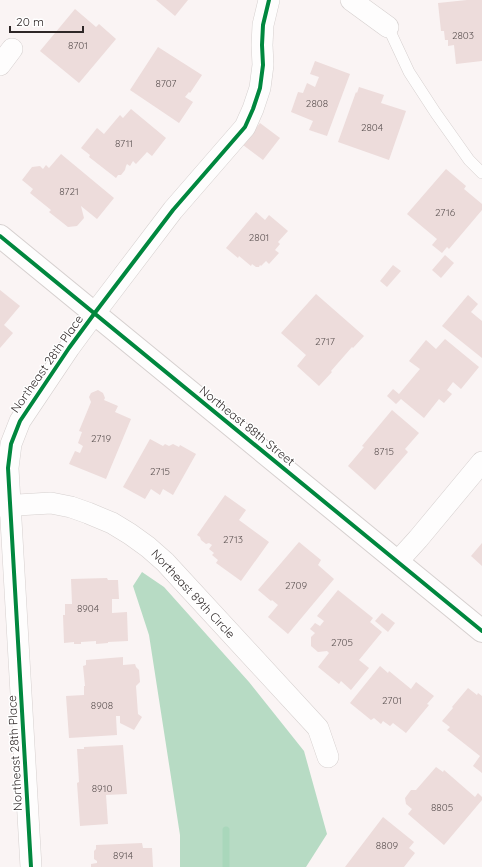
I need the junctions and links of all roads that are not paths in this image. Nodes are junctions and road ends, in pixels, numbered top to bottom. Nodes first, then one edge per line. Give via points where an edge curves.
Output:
1 (269, 0) edge
2 (351, 0) edge
3 (388, 27) joint
4 (482, 173) edge
5 (0, 236) edge
6 (94, 314) junction
7 (482, 462) edge
8 (5, 506) edge
9 (398, 561) junction
10 (482, 631) edge
11 (328, 757) dead end
12 (31, 867) edge

1 - 6 street, Northeast 28th Place via 263,25 260,88 245,127 173,210
2 - 3 street
3 - 4 lane via 409,72 468,160
5 - 6 street, Northeast 88th Street
6 - 8 street, Northeast 28th Place via 20,421 11,444
6 - 9 street, Northeast 88th Street
7 - 9 street
8 - 11 street, Northeast 89th Circle via 51,503 71,507 112,523 148,547 165,562 318,728
8 - 12 street, Northeast 28th Place
9 - 10 street, Northeast 88th Street

